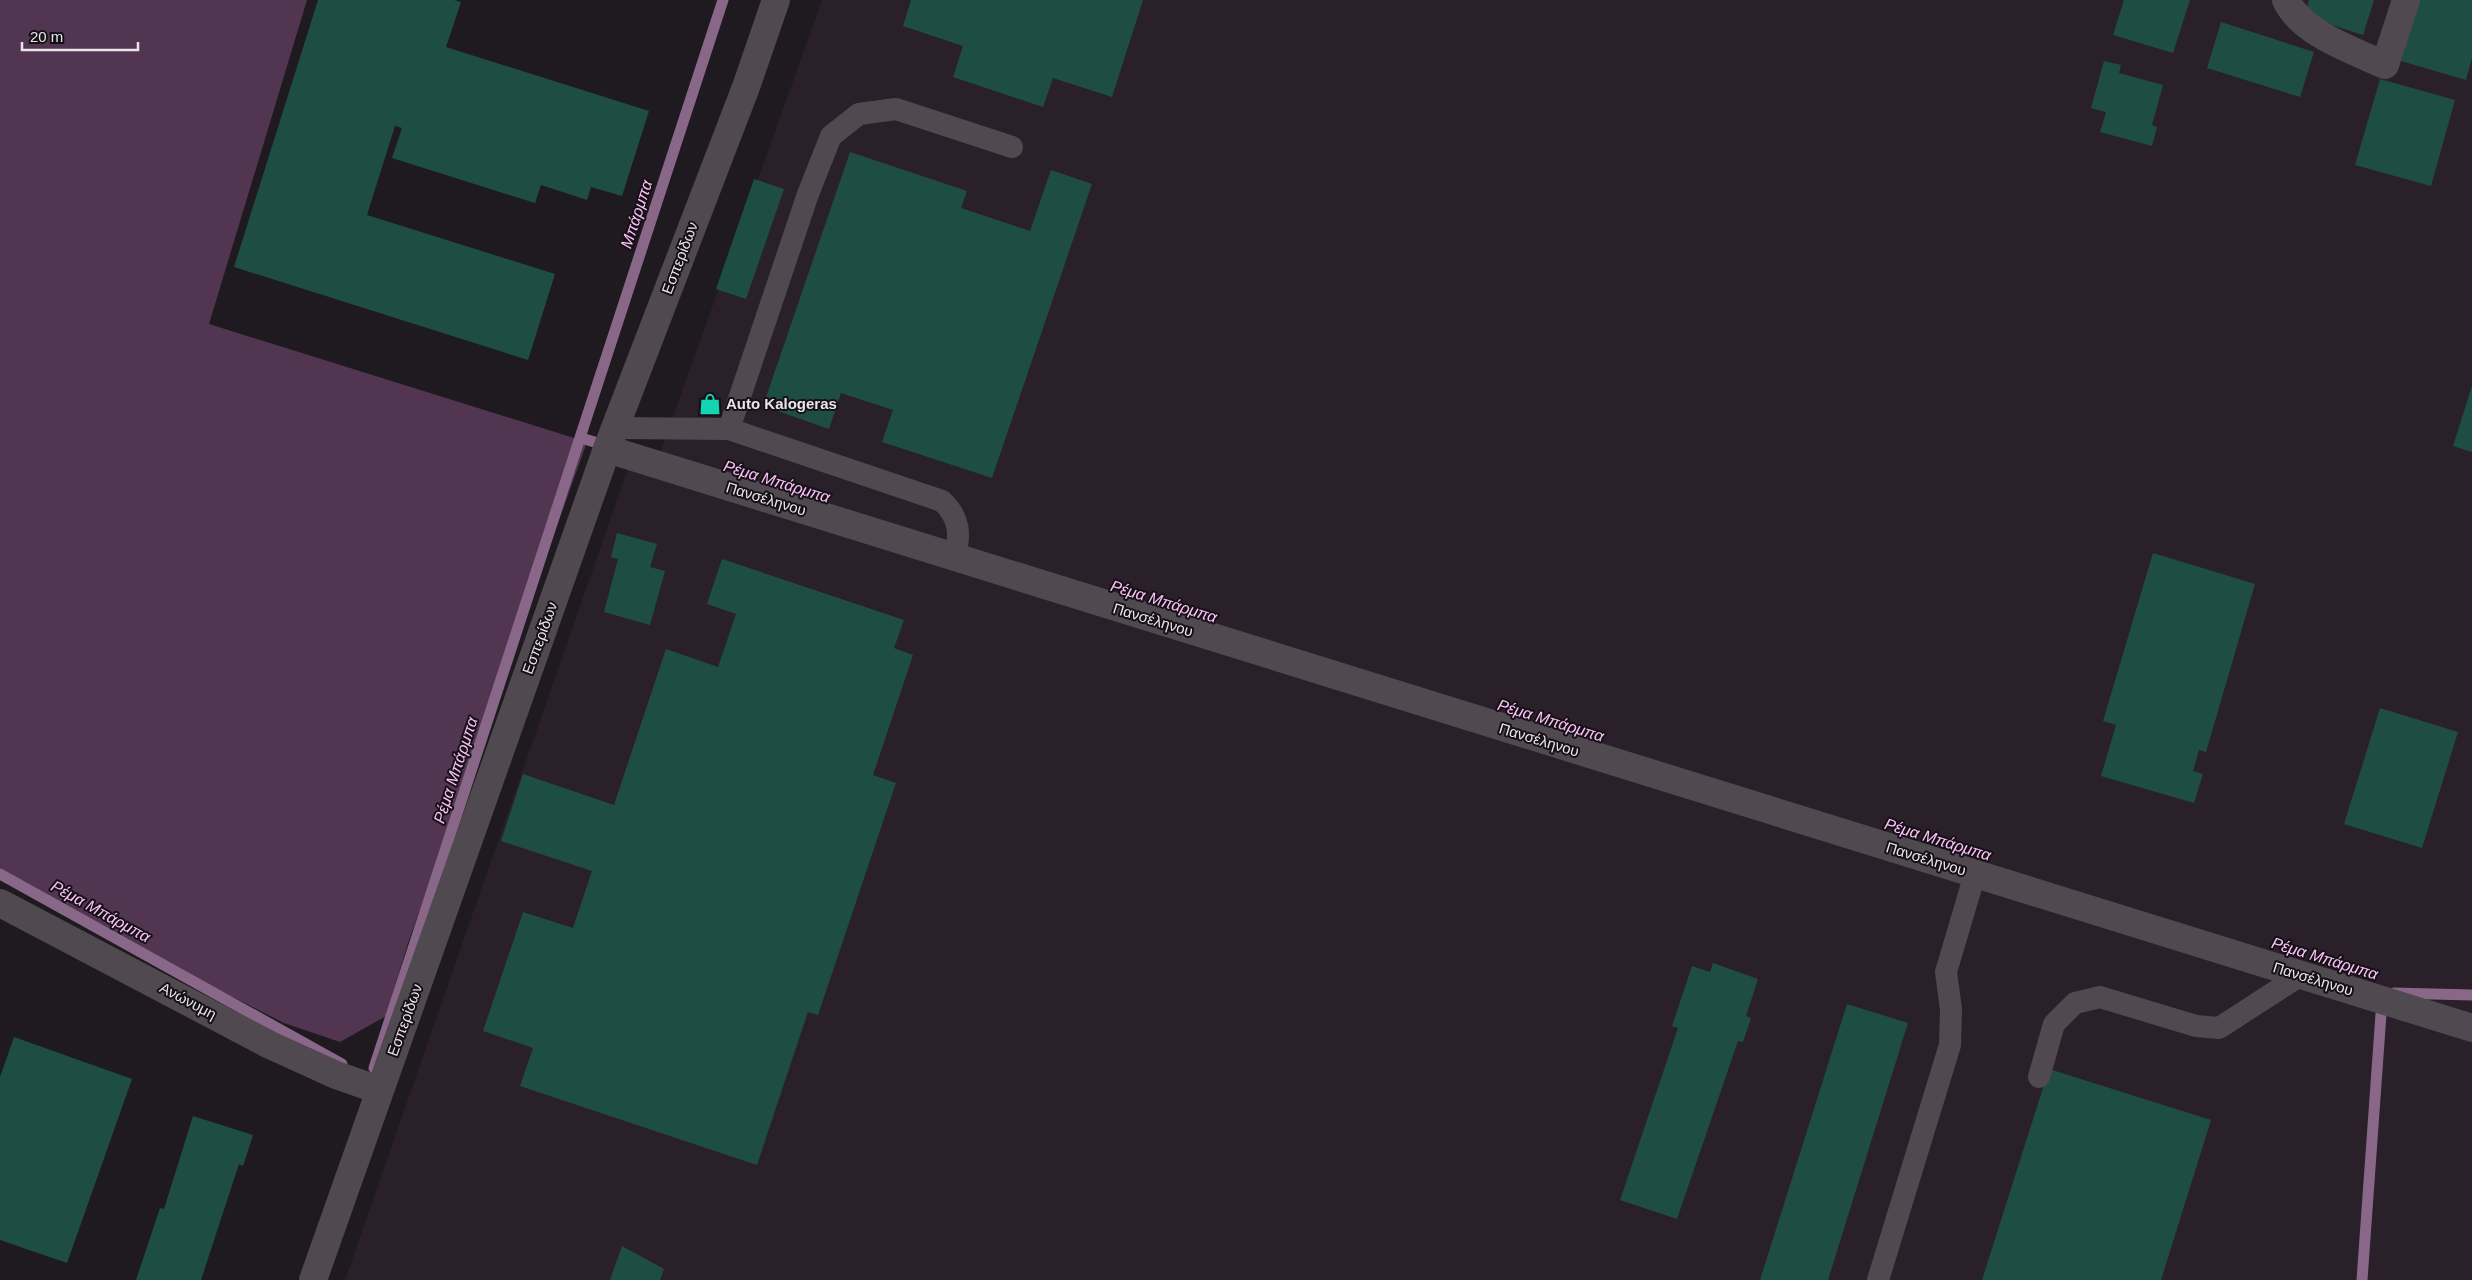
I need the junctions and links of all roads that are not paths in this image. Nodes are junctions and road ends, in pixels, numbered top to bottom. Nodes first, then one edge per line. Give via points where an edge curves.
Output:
1 (776, 0) edge
2 (2286, 0) edge
3 (2406, 0) edge
4 (1012, 148) dead end
5 (729, 429) junction
6 (611, 439) junction
7 (954, 558) junction
8 (1975, 874) junction
9 (0, 902) edge
10 (2302, 975) junction
11 (2472, 1028) edge
12 (2039, 1077) dead end
13 (380, 1090) junction
14 (313, 1280) edge
15 (1878, 1280) edge

1 - 6 street, Εσπερίδων
2 - 3 street via 2320,36 2385,65
4 - 5 lane via 896,109 859,114 831,136 808,194
5 - 6 lane
5 - 7 lane via 942,501 952,510 957,522 959,534
6 - 7 street, Πανσέληνου
6 - 13 street, Εσπερίδων
7 - 8 street, Πανσέληνου
8 - 10 street, Πανσέληνου
8 - 15 lane via 1946,972 1951,1009 1950,1045
9 - 13 street, Ανώνυμη via 270,1045
10 - 11 street, Πανσέληνου
10 - 12 lane via 2219,1028 2196,1026 2100,997 2075,1003 2054,1024
13 - 14 street, Εσπερίδων

